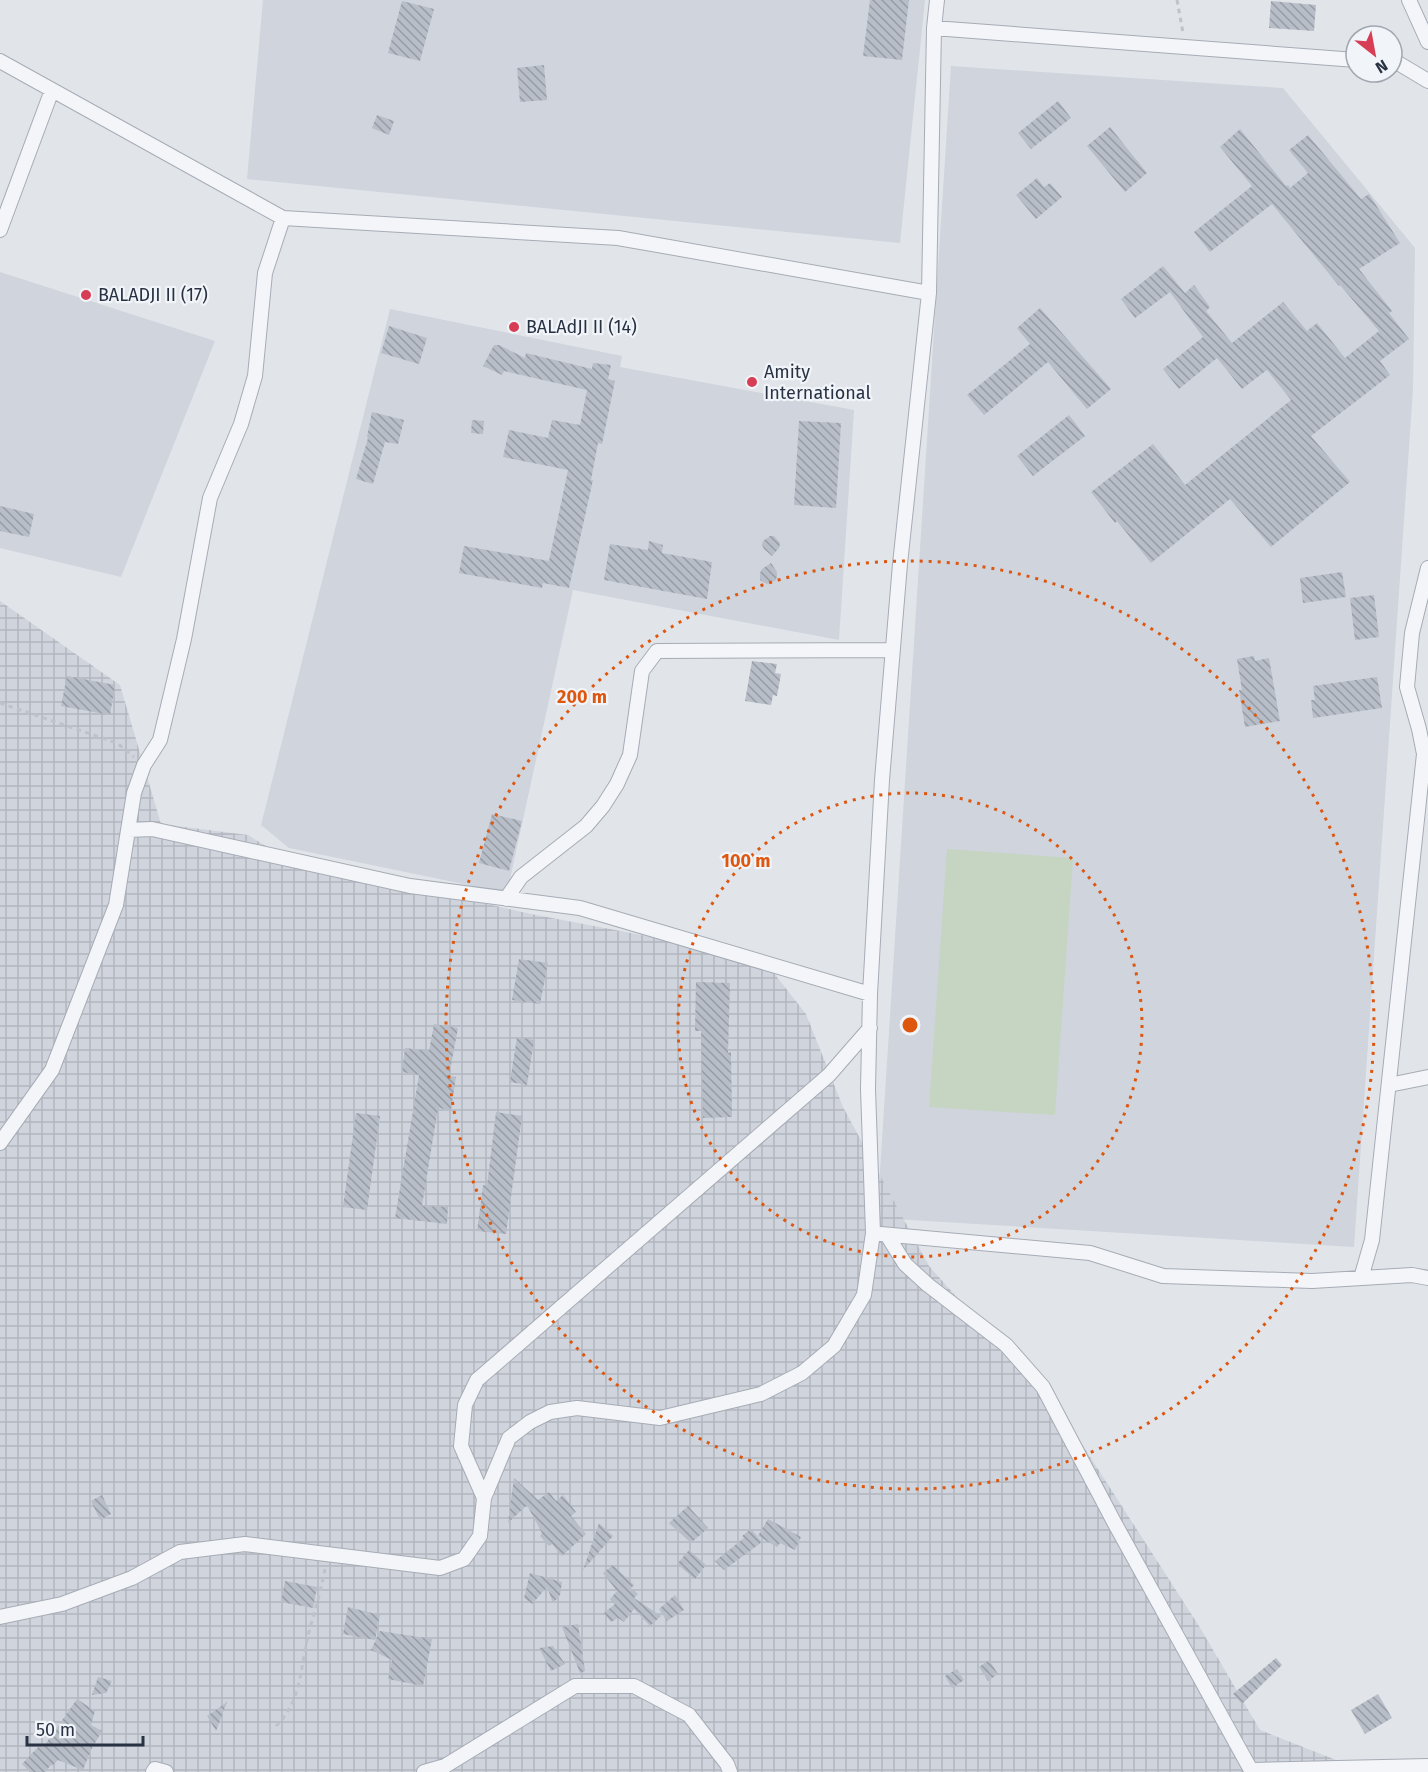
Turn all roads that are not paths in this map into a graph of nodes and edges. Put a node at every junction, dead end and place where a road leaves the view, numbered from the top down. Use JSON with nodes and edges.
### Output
{"nodes":[{"id":1,"x":937,"y":0,"type":"edge"},
{"id":2,"x":1409,"y":0,"type":"edge"},
{"id":3,"x":934,"y":28,"type":"junction"},
{"id":4,"x":1428,"y":42,"type":"edge"},
{"id":5,"x":1344,"y":59,"type":"edge"},
{"id":6,"x":0,"y":61,"type":"edge"},
{"id":7,"x":1404,"y":67,"type":"edge"},
{"id":8,"x":1428,"y":81,"type":"edge"},
{"id":9,"x":52,"y":90,"type":"junction"},
{"id":10,"x":283,"y":218,"type":"junction"},
{"id":11,"x":0,"y":230,"type":"edge"},
{"id":12,"x":929,"y":293,"type":"junction"},
{"id":13,"x":1428,"y":567,"type":"edge"},
{"id":14,"x":892,"y":650,"type":"junction"},
{"id":15,"x":128,"y":830,"type":"junction"},
{"id":16,"x":506,"y":899,"type":"junction"},
{"id":17,"x":870,"y":994,"type":"junction"},
{"id":18,"x":870,"y":1028,"type":"junction"},
{"id":19,"x":1428,"y":1077,"type":"edge"},
{"id":20,"x":1389,"y":1085,"type":"junction"},
{"id":21,"x":0,"y":1143,"type":"edge"},
{"id":22,"x":873,"y":1233,"type":"junction"},
{"id":23,"x":887,"y":1234,"type":"junction"},
{"id":24,"x":1361,"y":1278,"type":"junction"},
{"id":25,"x":1428,"y":1278,"type":"edge"},
{"id":26,"x":484,"y":1498,"type":"junction"},
{"id":27,"x":0,"y":1617,"type":"edge"},
{"id":28,"x":1428,"y":1766,"type":"edge"},
{"id":29,"x":1252,"y":1771,"type":"edge"},
{"id":30,"x":153,"y":1772,"type":"edge"},
{"id":31,"x":166,"y":1772,"type":"edge"},
{"id":32,"x":424,"y":1772,"type":"edge"},
{"id":33,"x":730,"y":1772,"type":"edge"}],
"edges":[{"from":1,"to":3,"type":"street"},
{"from":2,"to":4,"type":"street"},
{"from":3,"to":5,"type":"street"},
{"from":3,"to":12,"type":"street"},
{"from":6,"to":9,"type":"street"},
{"from":7,"to":8,"type":"street"},
{"from":9,"to":10,"type":"street"},
{"from":9,"to":11,"type":"street"},
{"from":10,"to":12,"type":"street"},
{"from":10,"to":15,"type":"street"},
{"from":12,"to":14,"type":"street"},
{"from":13,"to":20,"type":"street"},
{"from":14,"to":16,"type":"street"},
{"from":14,"to":17,"type":"street"},
{"from":15,"to":16,"type":"street"},
{"from":15,"to":21,"type":"street"},
{"from":16,"to":17,"type":"street"},
{"from":17,"to":18,"type":"street"},
{"from":18,"to":22,"type":"street"},
{"from":18,"to":26,"type":"street"},
{"from":19,"to":20,"type":"street"},
{"from":20,"to":24,"type":"street"},
{"from":22,"to":23,"type":"street"},
{"from":22,"to":26,"type":"street"},
{"from":23,"to":24,"type":"street"},
{"from":23,"to":29,"type":"street"},
{"from":24,"to":25,"type":"street"},
{"from":26,"to":27,"type":"street"},
{"from":28,"to":29,"type":"street"},
{"from":30,"to":31,"type":"street"},
{"from":32,"to":33,"type":"street"}]}
